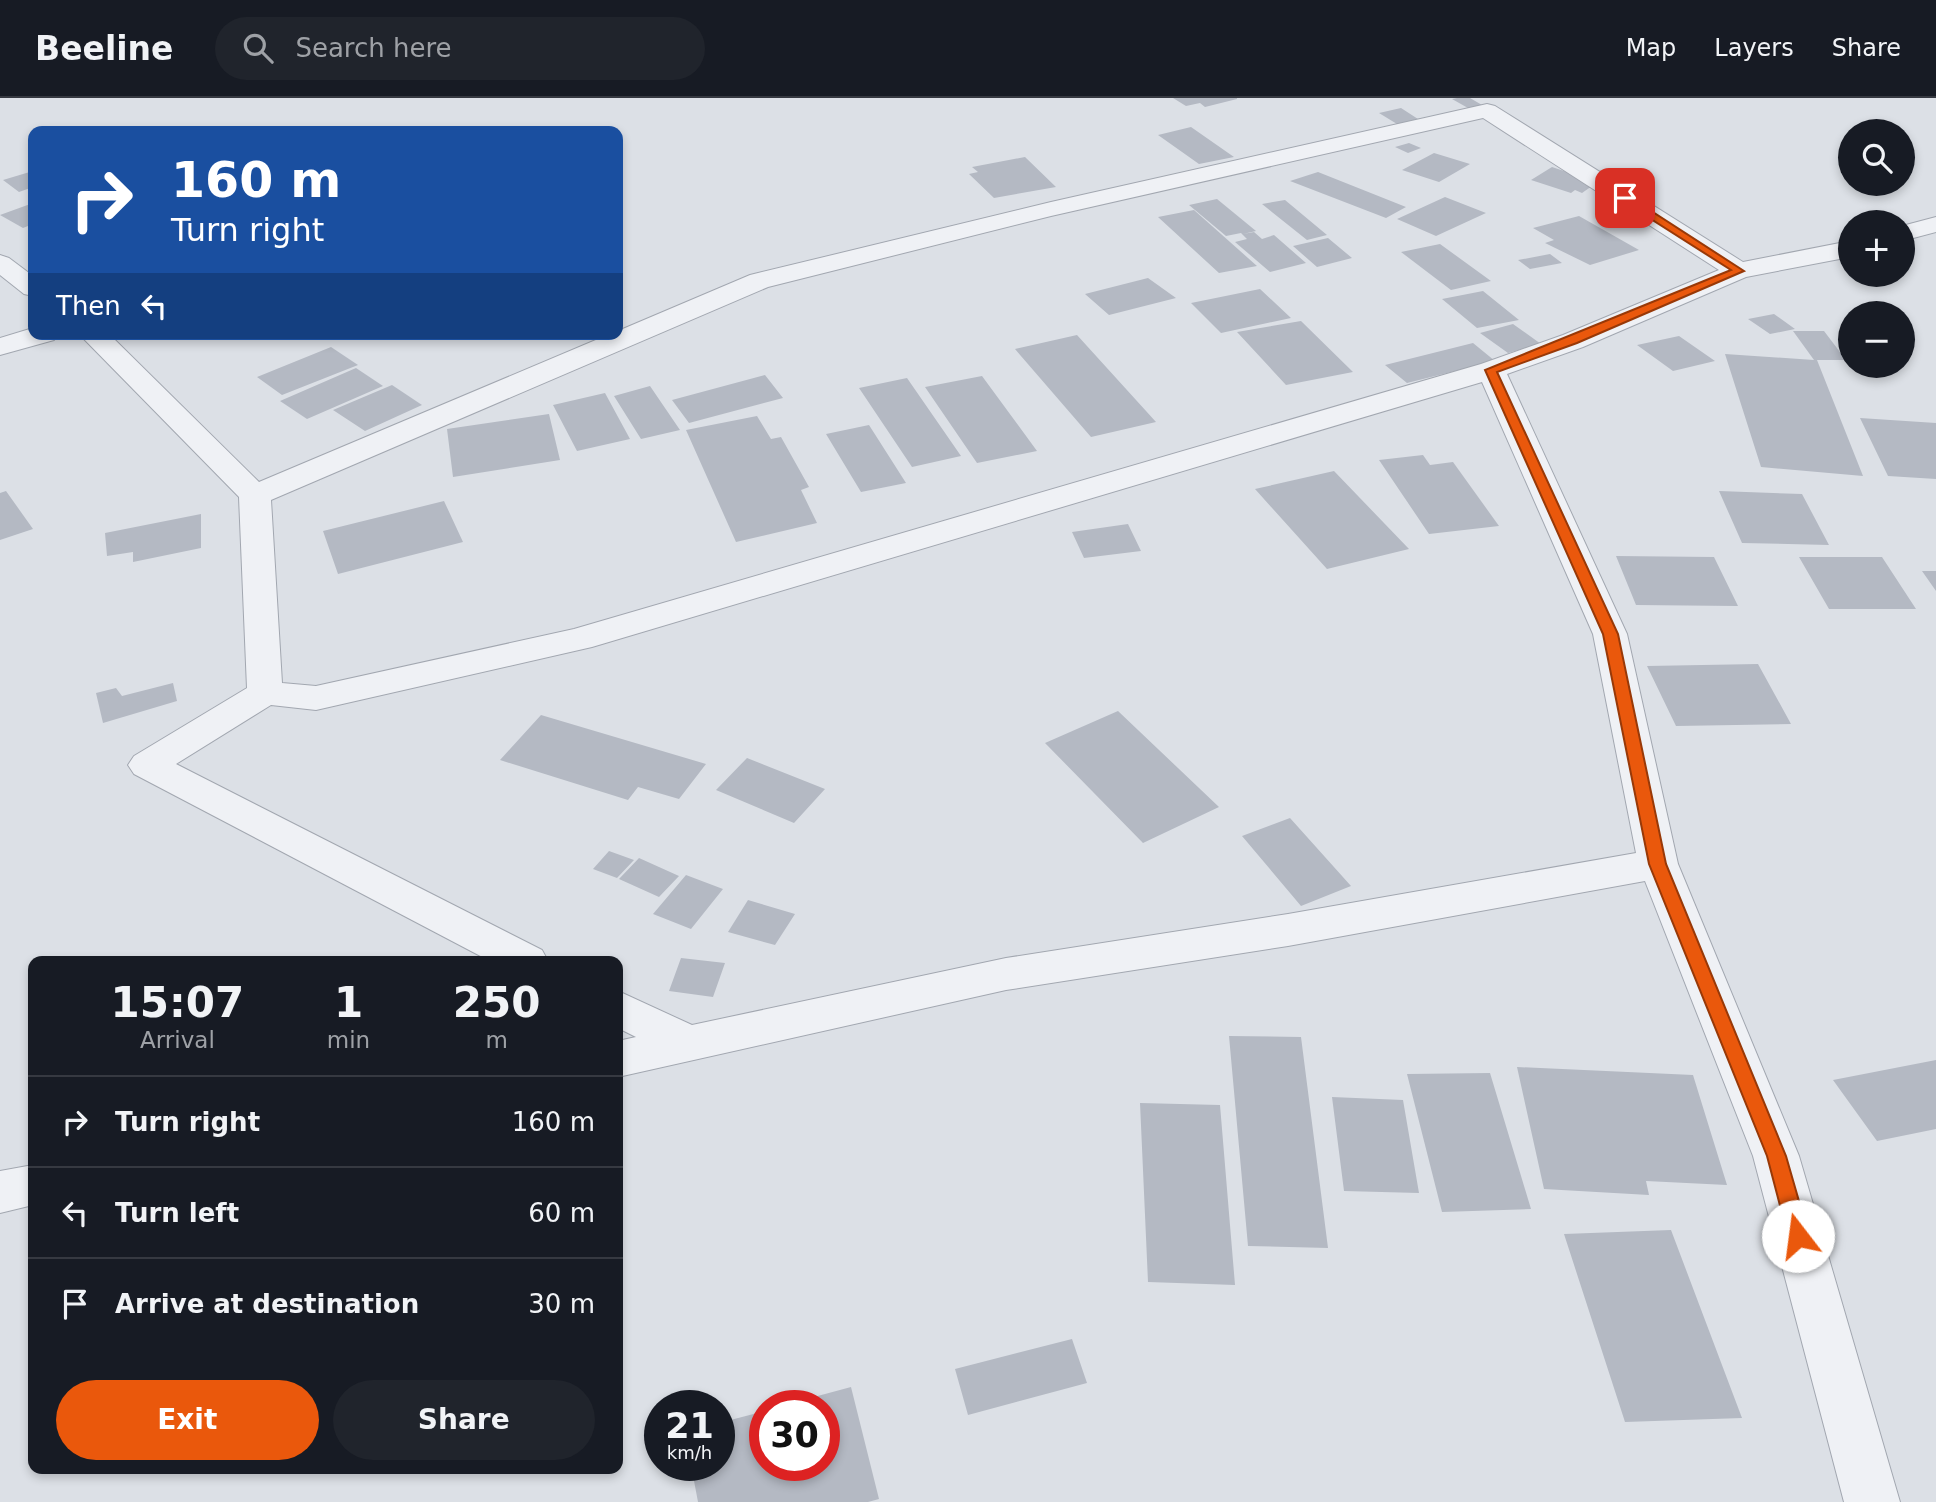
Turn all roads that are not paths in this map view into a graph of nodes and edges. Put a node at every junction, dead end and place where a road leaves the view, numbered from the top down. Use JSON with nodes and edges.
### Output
{"nodes":[{"id":1,"x":1936,"y":224,"type":"edge"},
{"id":2,"x":1915,"y":231,"type":"edge"},
{"id":3,"x":1915,"y":236,"type":"edge"},
{"id":4,"x":1936,"y":244,"type":"edge"},
{"id":5,"x":1838,"y":251,"type":"edge"},
{"id":6,"x":0,"y":263,"type":"edge"},
{"id":7,"x":1739,"y":271,"type":"junction"},
{"id":8,"x":28,"y":284,"type":"edge"},
{"id":9,"x":28,"y":339,"type":"edge"},
{"id":10,"x":623,"y":339,"type":"edge"},
{"id":11,"x":99,"y":340,"type":"edge"},
{"id":12,"x":621,"y":340,"type":"edge"},
{"id":13,"x":0,"y":347,"type":"edge"},
{"id":14,"x":1491,"y":370,"type":"junction"},
{"id":15,"x":255,"y":495,"type":"junction"},
{"id":16,"x":265,"y":692,"type":"junction"},
{"id":17,"x":1658,"y":864,"type":"junction"},
{"id":18,"x":517,"y":956,"type":"edge"},
{"id":19,"x":623,"y":1011,"type":"edge"},
{"id":20,"x":687,"y":1044,"type":"junction"},
{"id":21,"x":623,"y":1058,"type":"edge"},
{"id":22,"x":28,"y":1186,"type":"edge"},
{"id":23,"x":0,"y":1192,"type":"edge"},
{"id":24,"x":1872,"y":1502,"type":"edge"}],
"edges":[{"from":1,"to":2,"type":"street"},
{"from":3,"to":4,"type":"street"},
{"from":5,"to":7,"type":"street"},
{"from":6,"to":8,"type":"street"},
{"from":7,"to":10,"type":"street"},
{"from":7,"to":14,"type":"street"},
{"from":9,"to":13,"type":"street"},
{"from":11,"to":15,"type":"street"},
{"from":12,"to":15,"type":"street"},
{"from":14,"to":16,"type":"street"},
{"from":14,"to":17,"type":"street"},
{"from":15,"to":16,"type":"street"},
{"from":16,"to":18,"type":"street"},
{"from":17,"to":20,"type":"street"},
{"from":17,"to":24,"type":"street"},
{"from":19,"to":20,"type":"street"},
{"from":20,"to":21,"type":"street"},
{"from":22,"to":23,"type":"street"}]}
